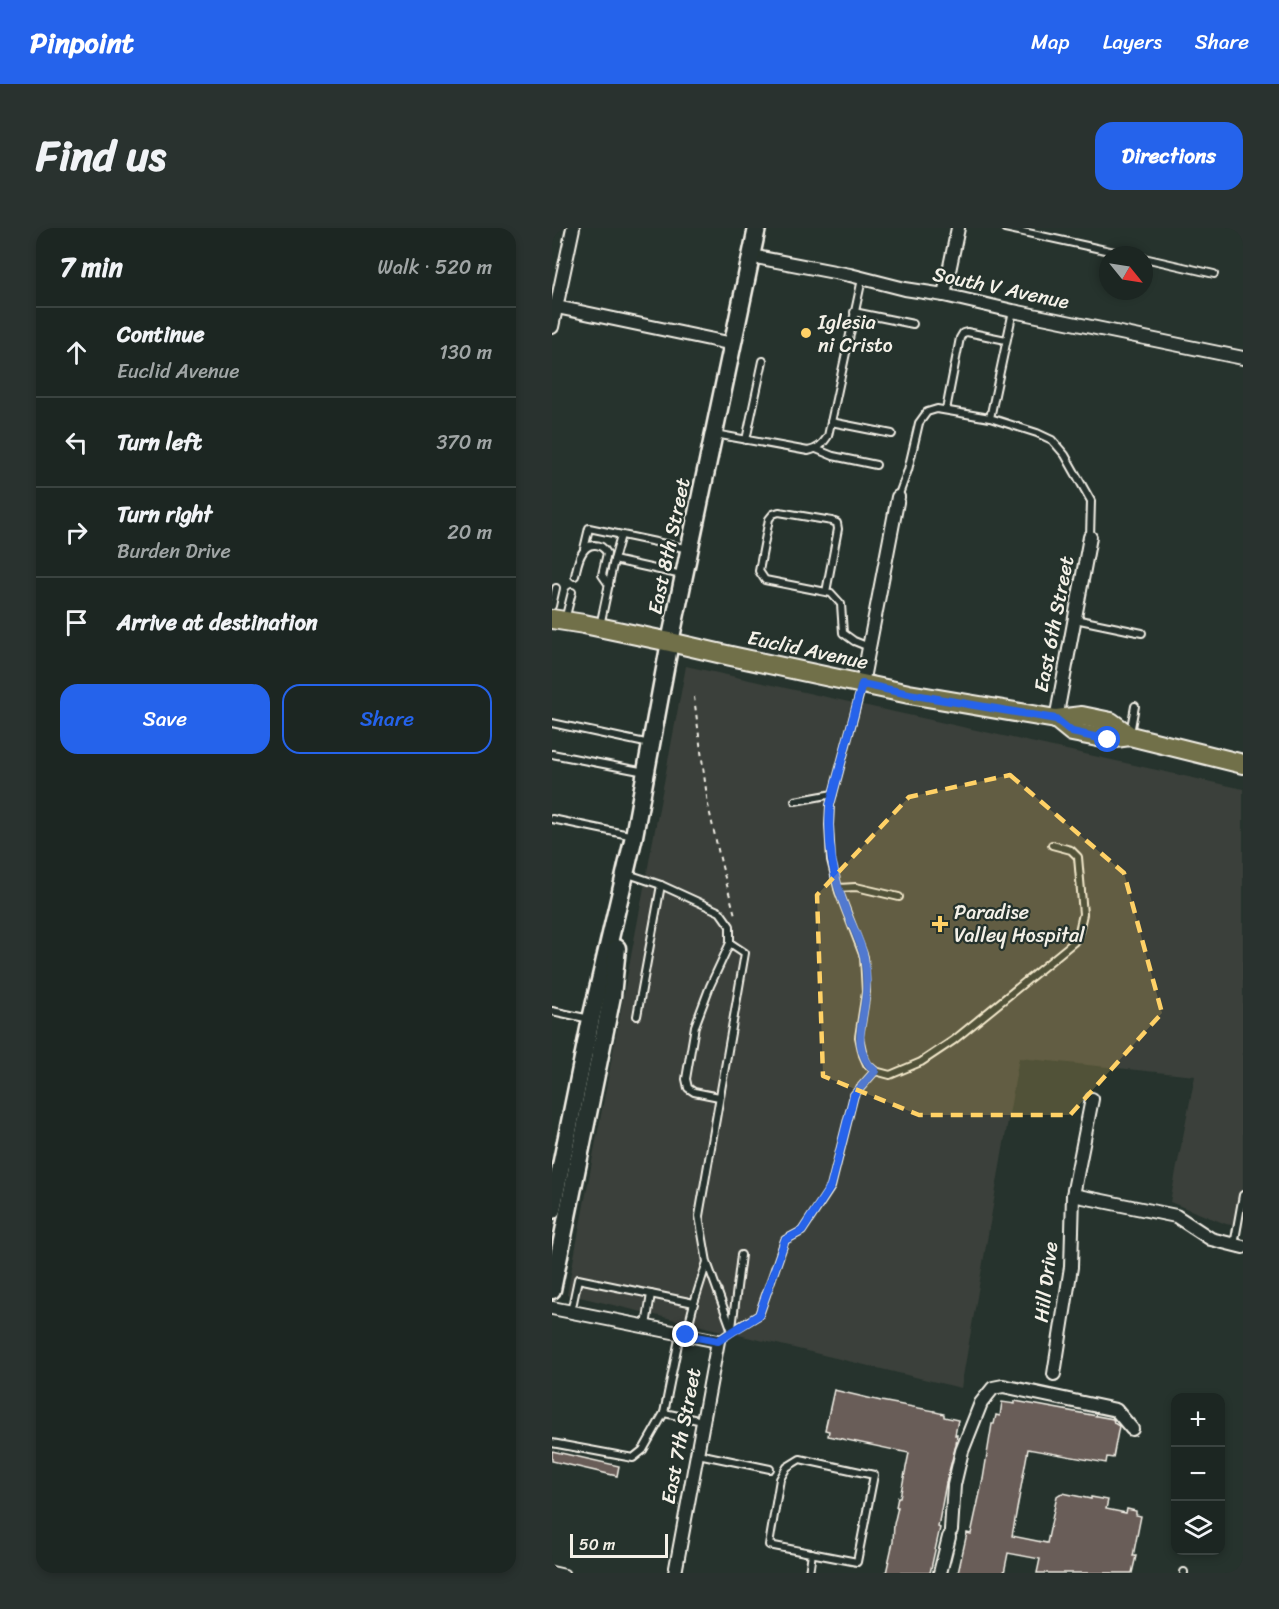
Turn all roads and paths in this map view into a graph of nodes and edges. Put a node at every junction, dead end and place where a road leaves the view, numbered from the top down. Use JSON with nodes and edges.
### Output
{"nodes":[{"id":1,"x":573,"y":228,"type":"edge"},
{"id":2,"x":757,"y":228,"type":"edge"},
{"id":3,"x":958,"y":228,"type":"edge"},
{"id":4,"x":1005,"y":228,"type":"edge"},
{"id":5,"x":1099,"y":249,"type":"edge"},
{"id":6,"x":751,"y":256,"type":"junction"},
{"id":7,"x":1153,"y":260,"type":"edge"},
{"id":8,"x":1214,"y":274,"type":"dead end"},
{"id":9,"x":862,"y":279,"type":"junction"},
{"id":10,"x":944,"y":295,"type":"junction"},
{"id":11,"x":554,"y":306,"type":"edge"},
{"id":12,"x":1013,"y":311,"type":"junction"},
{"id":13,"x":854,"y":312,"type":"junction"},
{"id":14,"x":913,"y":324,"type":"dead end"},
{"id":15,"x":552,"y":327,"type":"edge"},
{"id":16,"x":1006,"y":340,"type":"junction"},
{"id":17,"x":733,"y":344,"type":"junction"},
{"id":18,"x":1243,"y":358,"type":"edge"},
{"id":19,"x":763,"y":361,"type":"dead end"},
{"id":20,"x":946,"y":410,"type":"junction"},
{"id":21,"x":990,"y":418,"type":"junction"},
{"id":22,"x":831,"y":422,"type":"junction"},
{"id":23,"x":714,"y":434,"type":"junction"},
{"id":24,"x":892,"y":434,"type":"dead end"},
{"id":25,"x":746,"y":440,"type":"junction"},
{"id":26,"x":816,"y":449,"type":"junction"},
{"id":27,"x":876,"y":465,"type":"dead end"},
{"id":28,"x":898,"y":497,"type":"joint"},
{"id":29,"x":621,"y":535,"type":"junction"},
{"id":30,"x":1090,"y":537,"type":"joint"},
{"id":31,"x":584,"y":549,"type":"junction"},
{"id":32,"x":689,"y":550,"type":"junction"},
{"id":33,"x":614,"y":560,"type":"junction"},
{"id":34,"x":575,"y":576,"type":"dead end"},
{"id":35,"x":684,"y":576,"type":"junction"},
{"id":36,"x":609,"y":585,"type":"junction"},
{"id":37,"x":555,"y":588,"type":"dead end"},
{"id":38,"x":572,"y":592,"type":"dead end"},
{"id":39,"x":826,"y":592,"type":"junction"},
{"id":40,"x":552,"y":606,"type":"edge"},
{"id":41,"x":1075,"y":619,"type":"junction"},
{"id":42,"x":558,"y":620,"type":"edge"},
{"id":43,"x":599,"y":627,"type":"junction"},
{"id":44,"x":1142,"y":633,"type":"dead end"},
{"id":45,"x":670,"y":642,"type":"junction"},
{"id":46,"x":869,"y":647,"type":"junction"},
{"id":47,"x":862,"y":684,"type":"junction"},
{"id":48,"x":694,"y":697,"type":"dead end"},
{"id":49,"x":1135,"y":706,"type":"dead end"},
{"id":50,"x":1056,"y":719,"type":"junction"},
{"id":51,"x":552,"y":723,"type":"edge"},
{"id":52,"x":1130,"y":736,"type":"junction"},
{"id":53,"x":651,"y":744,"type":"junction"},
{"id":54,"x":552,"y":754,"type":"edge"},
{"id":55,"x":1243,"y":764,"type":"edge"},
{"id":56,"x":645,"y":772,"type":"junction"},
{"id":57,"x":833,"y":794,"type":"junction"},
{"id":58,"x":795,"y":801,"type":"dead end"},
{"id":59,"x":552,"y":819,"type":"edge"},
{"id":60,"x":634,"y":836,"type":"junction"},
{"id":61,"x":1052,"y":845,"type":"dead end"},
{"id":62,"x":626,"y":873,"type":"junction"},
{"id":63,"x":661,"y":885,"type":"junction"},
{"id":64,"x":838,"y":888,"type":"junction"},
{"id":65,"x":899,"y":897,"type":"dead end"},
{"id":66,"x":736,"y":919,"type":"dead end"},
{"id":67,"x":730,"y":943,"type":"junction"},
{"id":68,"x":552,"y":1011,"type":"edge"},
{"id":69,"x":637,"y":1016,"type":"dead end"},
{"id":70,"x":591,"y":1019,"type":"junction"},
{"id":71,"x":875,"y":1071,"type":"junction"},
{"id":72,"x":719,"y":1097,"type":"junction"},
{"id":73,"x":1092,"y":1100,"type":"dead end"},
{"id":74,"x":1073,"y":1195,"type":"junction"},
{"id":75,"x":1243,"y":1196,"type":"edge"},
{"id":76,"x":552,"y":1210,"type":"edge"},
{"id":77,"x":1239,"y":1246,"type":"edge"},
{"id":78,"x":741,"y":1255,"type":"dead end"},
{"id":79,"x":707,"y":1262,"type":"junction"},
{"id":80,"x":552,"y":1290,"type":"edge"},
{"id":81,"x":651,"y":1294,"type":"junction"},
{"id":82,"x":694,"y":1303,"type":"junction"},
{"id":83,"x":552,"y":1308,"type":"edge"},
{"id":84,"x":571,"y":1312,"type":"junction"},
{"id":85,"x":646,"y":1327,"type":"junction"},
{"id":86,"x":732,"y":1331,"type":"junction"},
{"id":87,"x":683,"y":1334,"type":"junction"},
{"id":88,"x":718,"y":1341,"type":"junction"},
{"id":89,"x":1054,"y":1374,"type":"dead end"},
{"id":90,"x":664,"y":1413,"type":"junction"},
{"id":91,"x":703,"y":1421,"type":"junction"},
{"id":92,"x":1132,"y":1429,"type":"dead end"},
{"id":93,"x":552,"y":1443,"type":"edge"},
{"id":94,"x":697,"y":1454,"type":"junction"},
{"id":95,"x":770,"y":1469,"type":"dead end"},
{"id":96,"x":812,"y":1553,"type":"junction"},
{"id":97,"x":552,"y":1570,"type":"edge"},
{"id":98,"x":565,"y":1573,"type":"edge"},
{"id":99,"x":675,"y":1573,"type":"edge"},
{"id":100,"x":809,"y":1573,"type":"edge"},
{"id":101,"x":940,"y":1573,"type":"edge"}],
"edges":[{"from":1,"to":11,"type":"street"},
{"from":2,"to":6,"type":"main road","name":"East 8th Street"},
{"from":3,"to":10,"type":"street"},
{"from":4,"to":5,"type":"lane"},
{"from":6,"to":9,"type":"street","name":"South V Avenue"},
{"from":6,"to":17,"type":"main road","name":"East 8th Street"},
{"from":7,"to":8,"type":"lane"},
{"from":9,"to":10,"type":"street","name":"South V Avenue"},
{"from":9,"to":13,"type":"lane"},
{"from":10,"to":12,"type":"street","name":"South V Avenue"},
{"from":11,"to":15,"type":"street"},
{"from":11,"to":17,"type":"street"},
{"from":12,"to":16,"type":"lane"},
{"from":12,"to":18,"type":"street","name":"South V Avenue"},
{"from":13,"to":14,"type":"lane"},
{"from":13,"to":22,"type":"lane"},
{"from":16,"to":20,"type":"lane"},
{"from":16,"to":21,"type":"lane"},
{"from":17,"to":23,"type":"main road","name":"East 8th Street"},
{"from":19,"to":25,"type":"lane"},
{"from":20,"to":21,"type":"lane"},
{"from":20,"to":28,"type":"lane"},
{"from":21,"to":30,"type":"lane"},
{"from":22,"to":24,"type":"lane"},
{"from":22,"to":26,"type":"lane"},
{"from":23,"to":25,"type":"lane"},
{"from":23,"to":32,"type":"main road","name":"East 8th Street"},
{"from":25,"to":26,"type":"lane"},
{"from":26,"to":27,"type":"lane"},
{"from":28,"to":46,"type":"street"},
{"from":29,"to":31,"type":"lane"},
{"from":29,"to":32,"type":"lane"},
{"from":29,"to":33,"type":"lane"},
{"from":30,"to":41,"type":"street","name":"East 6th Street"},
{"from":31,"to":34,"type":"lane"},
{"from":31,"to":36,"type":"lane"},
{"from":32,"to":35,"type":"main road","name":"East 8th Street"},
{"from":33,"to":35,"type":"lane"},
{"from":33,"to":36,"type":"lane"},
{"from":35,"to":45,"type":"main road","name":"East 8th Street"},
{"from":36,"to":43,"type":"lane"},
{"from":37,"to":40,"type":"lane"},
{"from":38,"to":42,"type":"lane"},
{"from":39,"to":39,"type":"lane"},
{"from":39,"to":46,"type":"lane"},
{"from":41,"to":44,"type":"lane"},
{"from":41,"to":50,"type":"street","name":"East 6th Street"},
{"from":42,"to":43,"type":"main road","name":"Euclid Avenue"},
{"from":43,"to":45,"type":"main road","name":"Euclid Avenue"},
{"from":45,"to":47,"type":"main road","name":"Euclid Avenue"},
{"from":45,"to":53,"type":"main road","name":"East 8th Street"},
{"from":46,"to":47,"type":"street"},
{"from":47,"to":50,"type":"main road","name":"Euclid Avenue"},
{"from":47,"to":57,"type":"lane"},
{"from":48,"to":66,"type":"path"},
{"from":49,"to":52,"type":"lane"},
{"from":50,"to":52,"type":"main road","name":"Euclid Avenue"},
{"from":51,"to":53,"type":"lane"},
{"from":52,"to":55,"type":"main road","name":"Euclid Avenue"},
{"from":53,"to":56,"type":"main road","name":"East 8th Street"},
{"from":54,"to":56,"type":"lane"},
{"from":56,"to":60,"type":"main road","name":"East 8th Street"},
{"from":57,"to":58,"type":"lane"},
{"from":57,"to":64,"type":"lane"},
{"from":59,"to":60,"type":"lane"},
{"from":60,"to":62,"type":"main road","name":"East 8th Street"},
{"from":61,"to":71,"type":"lane"},
{"from":62,"to":63,"type":"lane"},
{"from":62,"to":70,"type":"main road","name":"East 8th Street"},
{"from":62,"to":80,"type":"main road","name":"East 8th Street"},
{"from":63,"to":67,"type":"lane"},
{"from":63,"to":69,"type":"lane"},
{"from":64,"to":65,"type":"lane"},
{"from":64,"to":71,"type":"lane"},
{"from":67,"to":72,"type":"lane"},
{"from":67,"to":72,"type":"lane"},
{"from":68,"to":70,"type":"lane"},
{"from":70,"to":76,"type":"main road","name":"East 8th Street"},
{"from":71,"to":86,"type":"lane"},
{"from":72,"to":79,"type":"lane"},
{"from":73,"to":74,"type":"street","name":"Hill Drive"},
{"from":74,"to":77,"type":"street"},
{"from":74,"to":89,"type":"street","name":"Hill Drive"},
{"from":75,"to":77,"type":"lane"},
{"from":78,"to":86,"type":"lane"},
{"from":79,"to":82,"type":"lane"},
{"from":79,"to":86,"type":"lane"},
{"from":81,"to":82,"type":"lane"},
{"from":81,"to":84,"type":"lane"},
{"from":81,"to":85,"type":"lane"},
{"from":82,"to":87,"type":"lane"},
{"from":83,"to":84,"type":"street"},
{"from":84,"to":85,"type":"street"},
{"from":85,"to":87,"type":"street"},
{"from":86,"to":88,"type":"lane"},
{"from":87,"to":88,"type":"street"},
{"from":87,"to":90,"type":"lane"},
{"from":88,"to":91,"type":"street","name":"East 7th Street"},
{"from":90,"to":91,"type":"lane"},
{"from":90,"to":93,"type":"lane"},
{"from":91,"to":94,"type":"street","name":"East 7th Street"},
{"from":92,"to":101,"type":"street"},
{"from":94,"to":95,"type":"lane"},
{"from":94,"to":99,"type":"street","name":"East 7th Street"},
{"from":96,"to":96,"type":"lane"},
{"from":96,"to":100,"type":"lane"},
{"from":97,"to":98,"type":"lane"}]}
